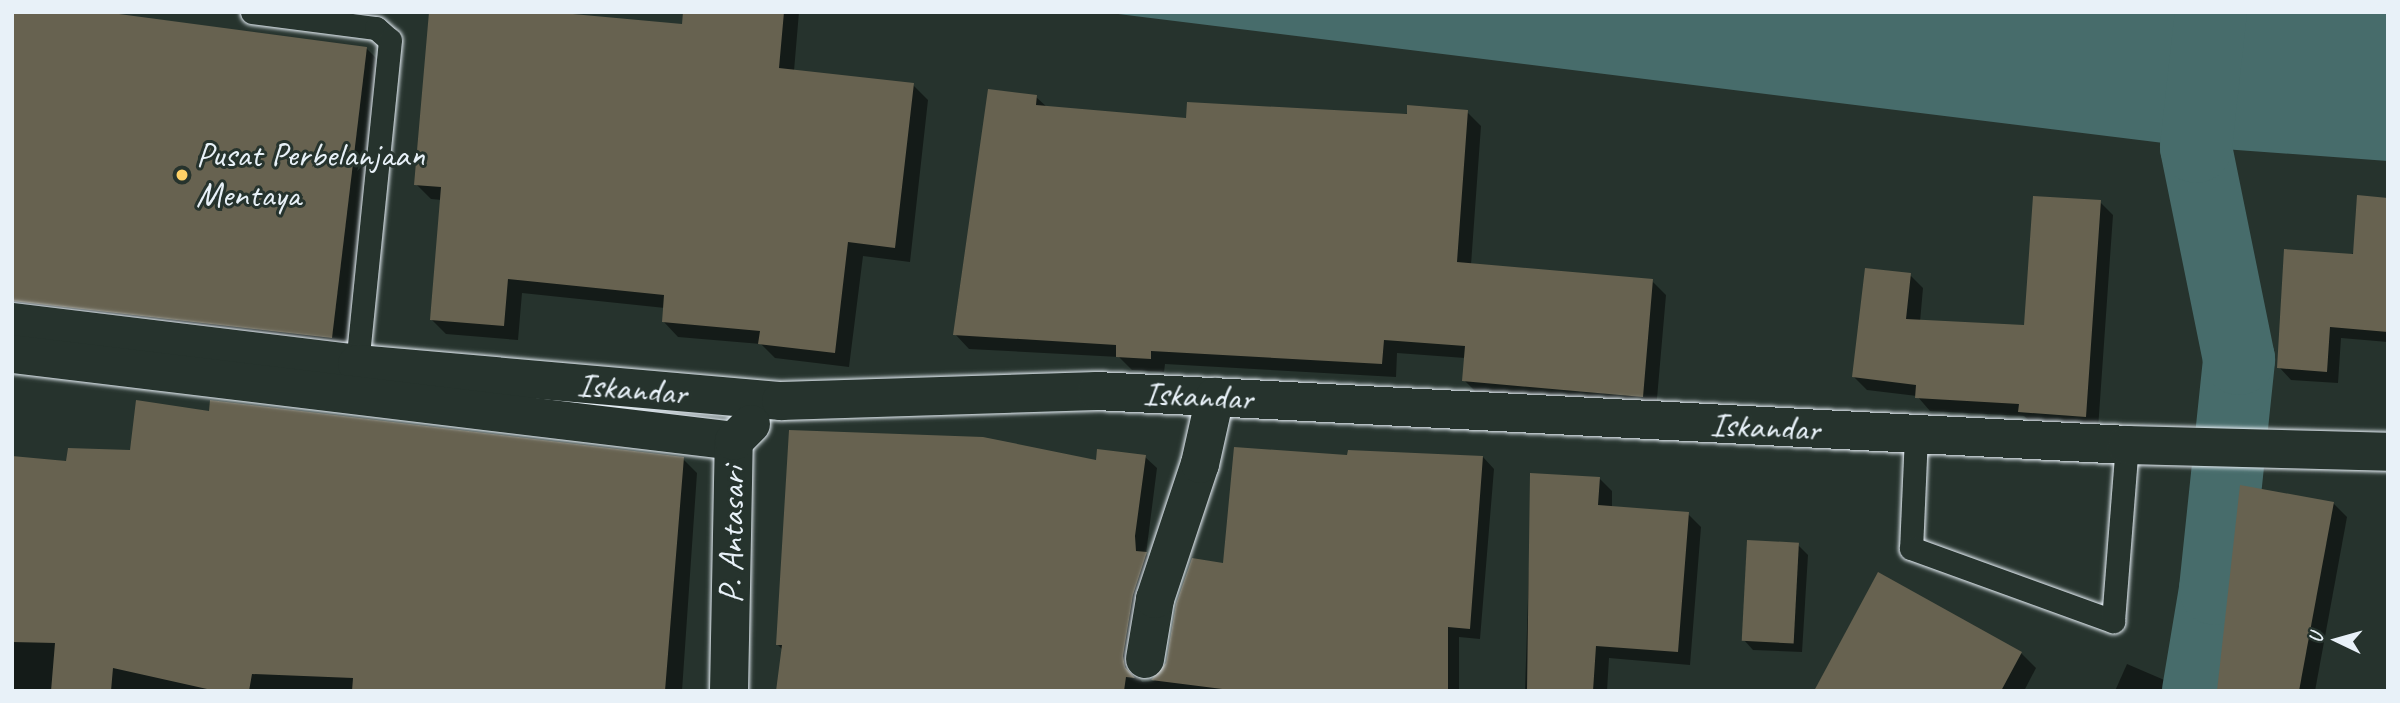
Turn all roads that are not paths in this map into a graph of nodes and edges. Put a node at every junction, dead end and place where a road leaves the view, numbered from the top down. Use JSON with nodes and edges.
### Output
{"nodes":[{"id":1,"x":252,"y":12,"type":"edge"},
{"id":2,"x":12,"y":322,"type":"edge"},
{"id":3,"x":12,"y":354,"type":"edge"},
{"id":4,"x":357,"y":364,"type":"junction"},
{"id":5,"x":1214,"y":397,"type":"junction"},
{"id":6,"x":781,"y":401,"type":"junction"},
{"id":7,"x":1916,"y":435,"type":"junction"},
{"id":8,"x":734,"y":440,"type":"junction"},
{"id":9,"x":2127,"y":445,"type":"junction"},
{"id":10,"x":2388,"y":452,"type":"edge"},
{"id":11,"x":1145,"y":659,"type":"dead end"},
{"id":12,"x":729,"y":691,"type":"edge"}],
"edges":[{"from":1,"to":4,"type":"lane"},
{"from":2,"to":4,"type":"street","name":"Iskandar"},
{"from":3,"to":8,"type":"street","name":"Iskandar"},
{"from":4,"to":6,"type":"street","name":"Iskandar"},
{"from":5,"to":6,"type":"street","name":"Iskandar"},
{"from":5,"to":7,"type":"street","name":"Iskandar"},
{"from":5,"to":11,"type":"street"},
{"from":6,"to":8,"type":"street","name":"P. Antasari"},
{"from":7,"to":9,"type":"street","name":"Iskandar"},
{"from":7,"to":9,"type":"lane"},
{"from":8,"to":12,"type":"street","name":"P. Antasari"},
{"from":9,"to":10,"type":"street","name":"Iskandar"}]}
